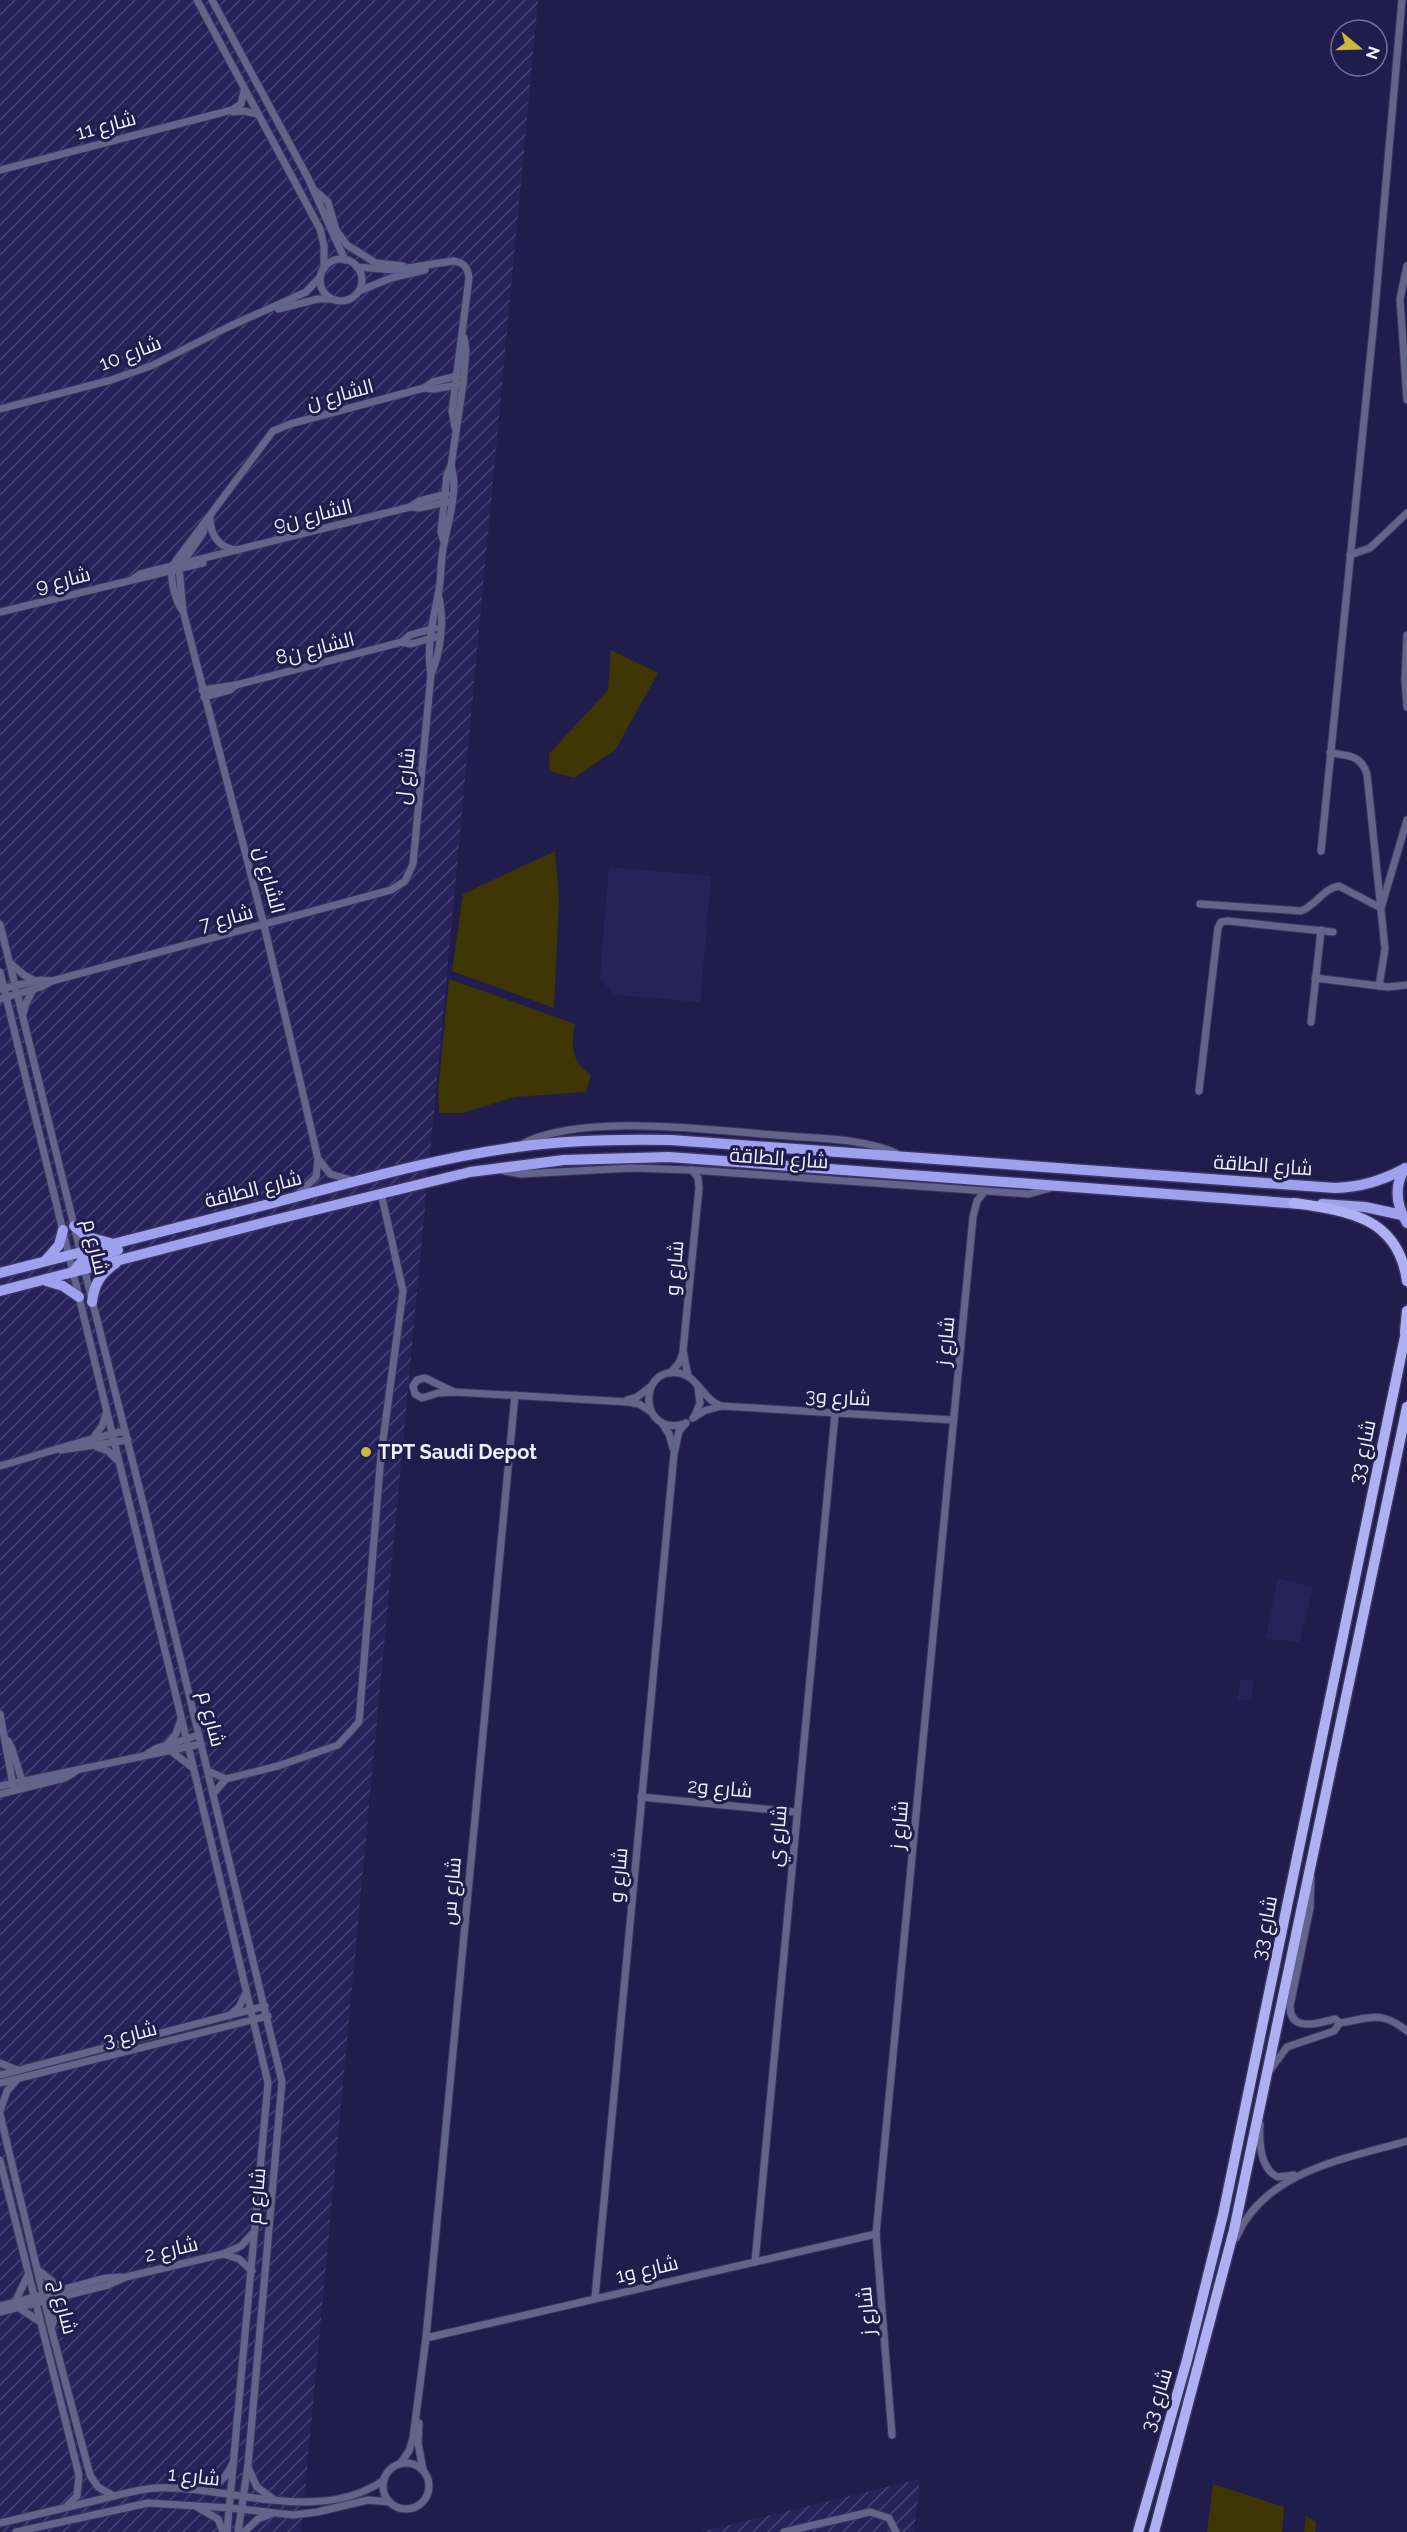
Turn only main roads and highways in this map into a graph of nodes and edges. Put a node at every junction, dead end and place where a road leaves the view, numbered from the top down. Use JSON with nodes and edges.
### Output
{"nodes":[{"id":1,"x":1405,"y":1167,"type":"edge"},
{"id":2,"x":1294,"y":1203,"type":"junction"},
{"id":3,"x":213,"y":1219,"type":"junction"},
{"id":4,"x":1405,"y":1219,"type":"edge"},
{"id":5,"x":113,"y":1244,"type":"junction"},
{"id":6,"x":122,"y":1259,"type":"junction"},
{"id":7,"x":44,"y":1262,"type":"junction"},
{"id":8,"x":77,"y":1262,"type":"junction"},
{"id":9,"x":0,"y":1273,"type":"edge"},
{"id":10,"x":43,"y":1281,"type":"junction"},
{"id":11,"x":1407,"y":1281,"type":"edge"},
{"id":12,"x":0,"y":1289,"type":"edge"},
{"id":13,"x":80,"y":1297,"type":"road end"},
{"id":14,"x":92,"y":1302,"type":"road end"},
{"id":15,"x":1407,"y":1311,"type":"edge"},
{"id":16,"x":1406,"y":1331,"type":"edge"},
{"id":17,"x":1407,"y":1407,"type":"edge"},
{"id":18,"x":1138,"y":2532,"type":"edge"},
{"id":19,"x":1154,"y":2532,"type":"edge"}],
"edges":[{"from":1,"to":3,"type":"main road","name":"شارع الطاقة"},
{"from":1,"to":4,"type":"main road"},
{"from":2,"to":4,"type":"main road","name":"شارع الطاقة"},
{"from":2,"to":6,"type":"main road","name":"شارع الطاقة"},
{"from":2,"to":11,"type":"highway"},
{"from":3,"to":5,"type":"main road","name":"شارع الطاقة"},
{"from":3,"to":8,"type":"main road"},
{"from":5,"to":7,"type":"main road"},
{"from":5,"to":8,"type":"main road","name":"شارع الطاقة"},
{"from":6,"to":8,"type":"main road","name":"شارع الطاقة"},
{"from":6,"to":14,"type":"main road"},
{"from":7,"to":8,"type":"main road","name":"شارع الطاقة"},
{"from":7,"to":9,"type":"main road","name":"شارع الطاقة"},
{"from":8,"to":10,"type":"main road","name":"شارع الطاقة"},
{"from":8,"to":12,"type":"main road"},
{"from":10,"to":12,"type":"main road","name":"شارع الطاقة"},
{"from":10,"to":13,"type":"main road"},
{"from":15,"to":16,"type":"highway","name":"شارع 33"},
{"from":16,"to":18,"type":"highway","name":"شارع 33"},
{"from":17,"to":19,"type":"highway","name":"شارع 33"}]}
